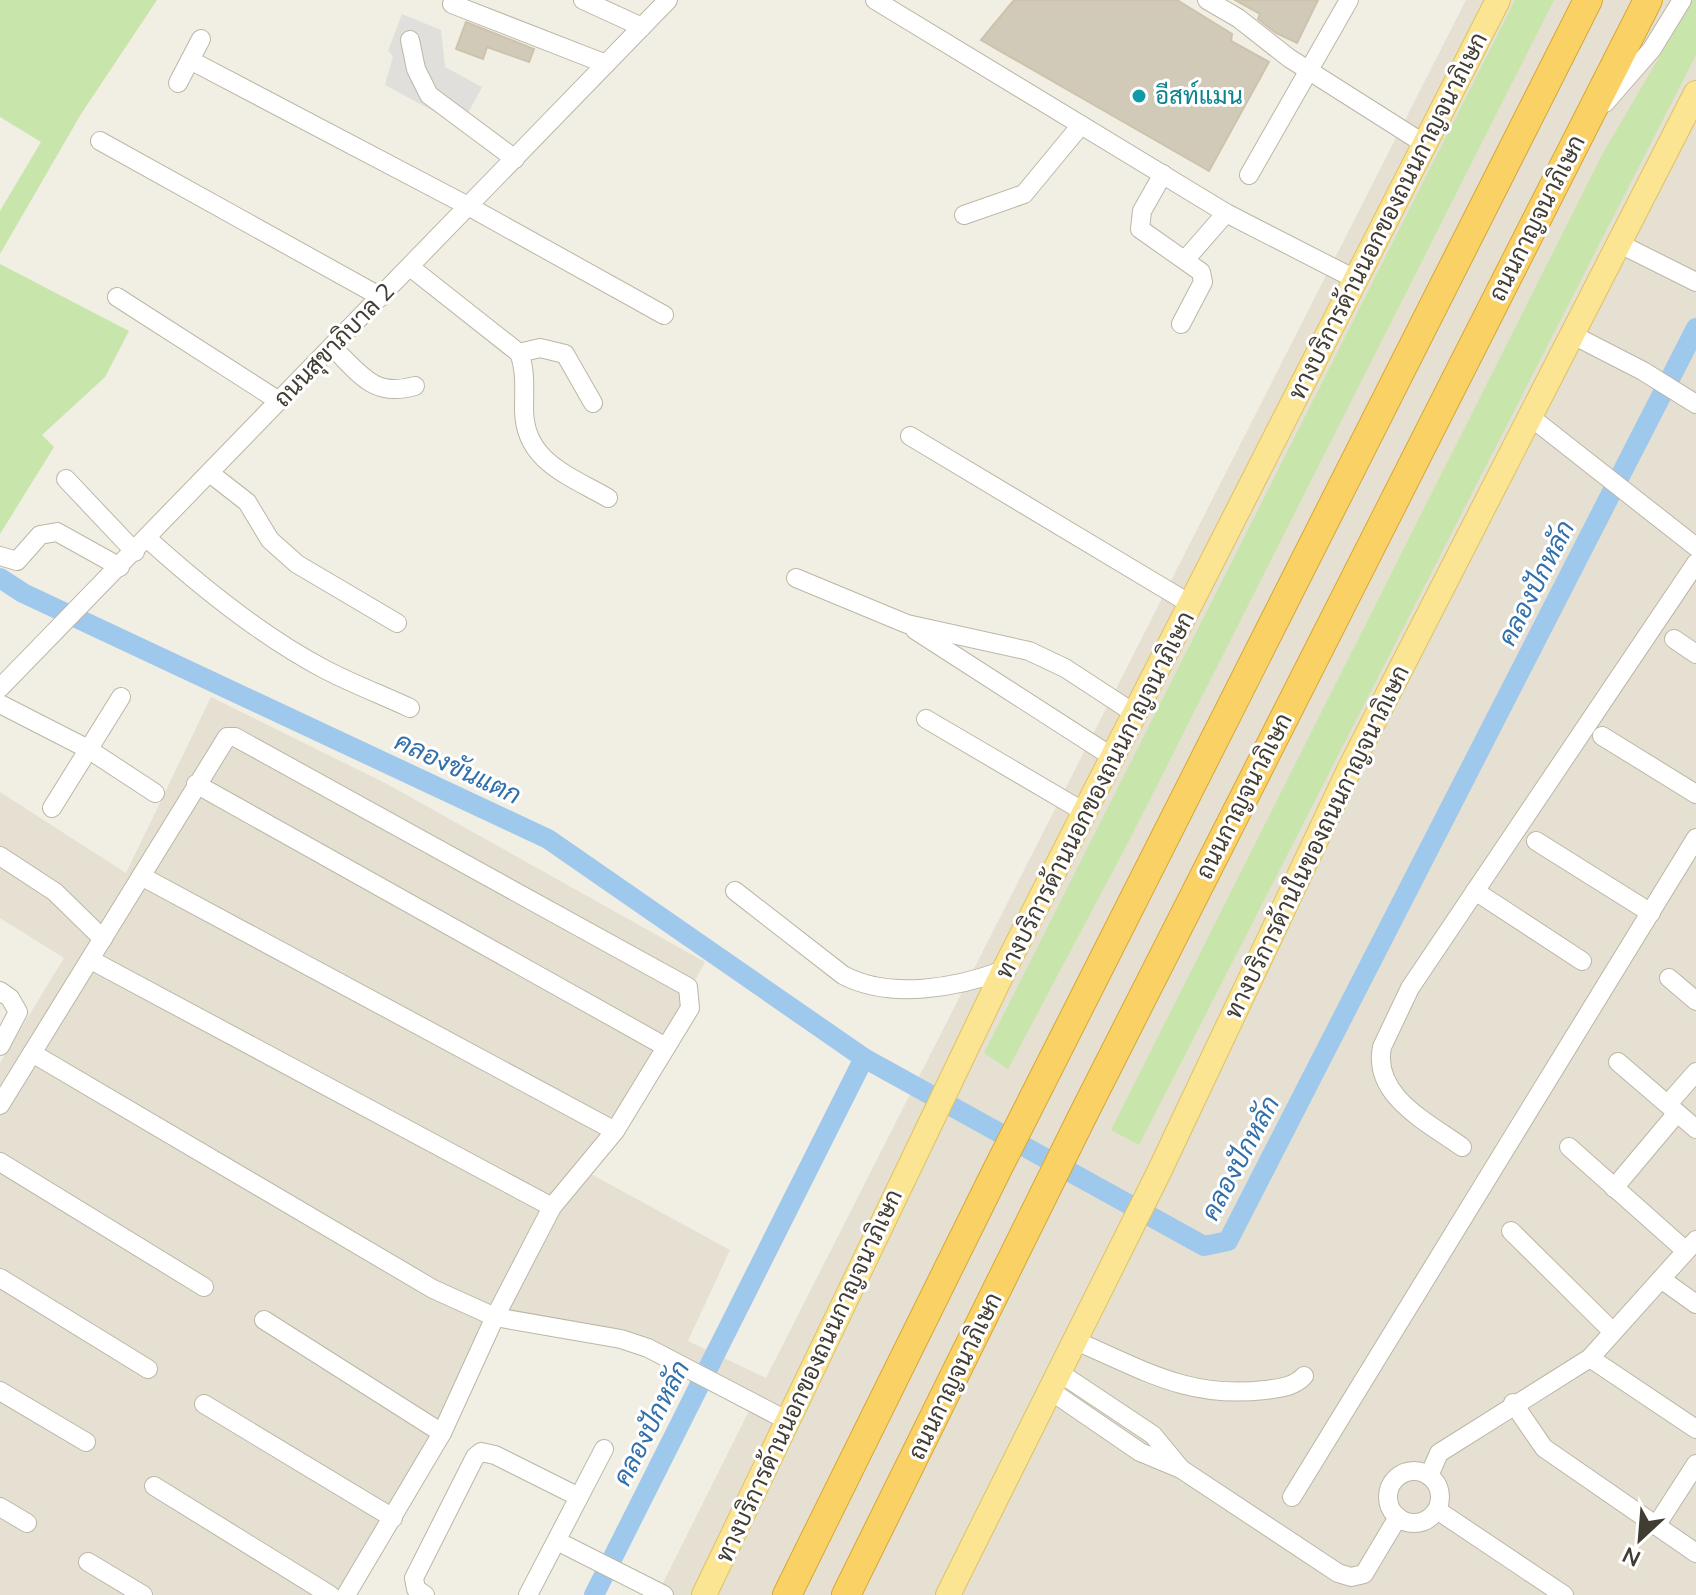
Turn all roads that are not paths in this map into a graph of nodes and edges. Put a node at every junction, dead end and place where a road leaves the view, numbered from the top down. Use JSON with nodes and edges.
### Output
{"nodes":[{"id":1,"x":583,"y":0,"type":"edge"},
{"id":2,"x":668,"y":0,"type":"edge"},
{"id":3,"x":875,"y":0,"type":"edge"},
{"id":4,"x":1207,"y":0,"type":"edge"},
{"id":5,"x":1349,"y":0,"type":"edge"},
{"id":6,"x":1498,"y":0,"type":"edge"},
{"id":7,"x":1588,"y":0,"type":"edge"},
{"id":8,"x":1648,"y":0,"type":"edge"},
{"id":9,"x":1682,"y":0,"type":"edge"},
{"id":10,"x":452,"y":4,"type":"dead end"},
{"id":11,"x":642,"y":27,"type":"junction"},
{"id":12,"x":201,"y":39,"type":"dead end"},
{"id":13,"x":410,"y":40,"type":"dead end"},
{"id":14,"x":190,"y":60,"type":"junction"},
{"id":15,"x":606,"y":64,"type":"junction"},
{"id":16,"x":1309,"y":70,"type":"junction"},
{"id":17,"x":178,"y":83,"type":"dead end"},
{"id":18,"x":1695,"y":98,"type":"edge"},
{"id":19,"x":1081,"y":125,"type":"junction"},
{"id":20,"x":1580,"y":131,"type":"junction"},
{"id":21,"x":100,"y":141,"type":"dead end"},
{"id":22,"x":1423,"y":143,"type":"junction"},
{"id":23,"x":515,"y":159,"type":"junction"},
{"id":24,"x":1163,"y":174,"type":"junction"},
{"id":25,"x":1249,"y":175,"type":"dead end"},
{"id":26,"x":468,"y":206,"type":"junction"},
{"id":27,"x":1226,"y":213,"type":"junction"},
{"id":28,"x":964,"y":215,"type":"dead end"},
{"id":29,"x":1618,"y":243,"type":"junction"},
{"id":30,"x":1185,"y":260,"type":"junction"},
{"id":31,"x":410,"y":267,"type":"junction"},
{"id":32,"x":1355,"y":279,"type":"junction"},
{"id":33,"x":1692,"y":280,"type":"edge"},
{"id":34,"x":117,"y":297,"type":"dead end"},
{"id":35,"x":381,"y":297,"type":"junction"},
{"id":36,"x":664,"y":315,"type":"dead end"},
{"id":37,"x":1181,"y":324,"type":"dead end"},
{"id":38,"x":1571,"y":334,"type":"junction"},
{"id":39,"x":332,"y":347,"type":"junction"},
{"id":40,"x":519,"y":353,"type":"junction"},
{"id":41,"x":415,"y":386,"type":"dead end"},
{"id":42,"x":279,"y":401,"type":"junction"},
{"id":43,"x":593,"y":403,"type":"dead end"},
{"id":44,"x":1695,"y":404,"type":"edge"},
{"id":45,"x":1528,"y":415,"type":"junction"},
{"id":46,"x":910,"y":436,"type":"dead end"},
{"id":47,"x":211,"y":474,"type":"junction"},
{"id":48,"x":66,"y":479,"type":"dead end"},
{"id":49,"x":608,"y":498,"type":"dead end"},
{"id":50,"x":1689,"y":528,"type":"edge"},
{"id":51,"x":141,"y":545,"type":"junction"},
{"id":52,"x":1696,"y":547,"type":"edge"},
{"id":53,"x":0,"y":556,"type":"edge"},
{"id":54,"x":1695,"y":566,"type":"edge"},
{"id":55,"x":120,"y":567,"type":"junction"},
{"id":56,"x":796,"y":578,"type":"dead end"},
{"id":57,"x":1192,"y":605,"type":"junction"},
{"id":58,"x":397,"y":623,"type":"dead end"},
{"id":59,"x":907,"y":624,"type":"junction"},
{"id":60,"x":1674,"y":639,"type":"dead end"},
{"id":61,"x":1696,"y":654,"type":"edge"},
{"id":62,"x":0,"y":688,"type":"edge"},
{"id":63,"x":121,"y":697,"type":"dead end"},
{"id":64,"x":0,"y":704,"type":"edge"},
{"id":65,"x":410,"y":708,"type":"dead end"},
{"id":66,"x":1137,"y":715,"type":"junction"},
{"id":67,"x":926,"y":719,"type":"dead end"},
{"id":68,"x":1602,"y":736,"type":"dead end"},
{"id":69,"x":88,"y":749,"type":"junction"},
{"id":70,"x":1114,"y":758,"type":"junction"},
{"id":71,"x":196,"y":784,"type":"junction"},
{"id":72,"x":155,"y":793,"type":"dead end"},
{"id":73,"x":1696,"y":794,"type":"edge"},
{"id":74,"x":52,"y":808,"type":"dead end"},
{"id":75,"x":1086,"y":813,"type":"junction"},
{"id":76,"x":1696,"y":838,"type":"edge"},
{"id":77,"x":1536,"y":841,"type":"dead end"},
{"id":78,"x":0,"y":856,"type":"edge"},
{"id":79,"x":141,"y":876,"type":"junction"},
{"id":80,"x":735,"y":891,"type":"dead end"},
{"id":81,"x":1475,"y":891,"type":"junction"},
{"id":82,"x":1651,"y":913,"type":"junction"},
{"id":83,"x":103,"y":939,"type":"junction"},
{"id":84,"x":91,"y":960,"type":"junction"},
{"id":85,"x":1582,"y":961,"type":"dead end"},
{"id":86,"x":1004,"y":970,"type":"junction"},
{"id":87,"x":1669,"y":978,"type":"dead end"},
{"id":88,"x":0,"y":991,"type":"edge"},
{"id":89,"x":1696,"y":1001,"type":"edge"},
{"id":90,"x":0,"y":1046,"type":"edge"},
{"id":91,"x":666,"y":1047,"type":"junction"},
{"id":92,"x":32,"y":1053,"type":"junction"},
{"id":93,"x":1618,"y":1062,"type":"dead end"},
{"id":94,"x":1696,"y":1072,"type":"edge"},
{"id":95,"x":0,"y":1105,"type":"edge"},
{"id":96,"x":1672,"y":1109,"type":"junction"},
{"id":97,"x":1696,"y":1129,"type":"edge"},
{"id":98,"x":615,"y":1131,"type":"junction"},
{"id":99,"x":1462,"y":1147,"type":"dead end"},
{"id":100,"x":1569,"y":1147,"type":"dead end"},
{"id":101,"x":0,"y":1162,"type":"edge"},
{"id":102,"x":1614,"y":1188,"type":"junction"},
{"id":103,"x":552,"y":1207,"type":"junction"},
{"id":104,"x":1511,"y":1231,"type":"dead end"},
{"id":105,"x":1691,"y":1246,"type":"edge"},
{"id":106,"x":0,"y":1278,"type":"edge"},
{"id":107,"x":1661,"y":1279,"type":"junction"},
{"id":108,"x":204,"y":1287,"type":"dead end"},
{"id":109,"x":1696,"y":1304,"type":"edge"},
{"id":110,"x":495,"y":1317,"type":"junction"},
{"id":111,"x":264,"y":1320,"type":"dead end"},
{"id":112,"x":1613,"y":1332,"type":"junction"},
{"id":113,"x":1076,"y":1341,"type":"junction"},
{"id":114,"x":1590,"y":1358,"type":"junction"},
{"id":115,"x":148,"y":1369,"type":"dead end"},
{"id":116,"x":1304,"y":1376,"type":"dead end"},
{"id":117,"x":1055,"y":1382,"type":"junction"},
{"id":118,"x":0,"y":1391,"type":"edge"},
{"id":119,"x":1513,"y":1403,"type":"junction"},
{"id":120,"x":204,"y":1404,"type":"dead end"},
{"id":121,"x":790,"y":1422,"type":"junction"},
{"id":122,"x":1696,"y":1429,"type":"edge"},
{"id":123,"x":442,"y":1433,"type":"junction"},
{"id":124,"x":86,"y":1442,"type":"dead end"},
{"id":125,"x":604,"y":1449,"type":"dead end"},
{"id":126,"x":1696,"y":1464,"type":"edge"},
{"id":127,"x":1429,"y":1476,"type":"junction"},
{"id":128,"x":154,"y":1486,"type":"dead end"},
{"id":129,"x":579,"y":1497,"type":"junction"},
{"id":130,"x":1292,"y":1497,"type":"dead end"},
{"id":131,"x":0,"y":1507,"type":"edge"},
{"id":132,"x":1437,"y":1510,"type":"junction"},
{"id":133,"x":1398,"y":1517,"type":"junction"},
{"id":134,"x":393,"y":1518,"type":"junction"},
{"id":135,"x":27,"y":1523,"type":"dead end"},
{"id":136,"x":1656,"y":1526,"type":"junction"},
{"id":137,"x":557,"y":1541,"type":"junction"},
{"id":138,"x":1696,"y":1553,"type":"edge"},
{"id":139,"x":88,"y":1562,"type":"dead end"},
{"id":140,"x":143,"y":1595,"type":"edge"},
{"id":141,"x":330,"y":1595,"type":"edge"},
{"id":142,"x":346,"y":1595,"type":"edge"},
{"id":143,"x":425,"y":1595,"type":"edge"},
{"id":144,"x":528,"y":1595,"type":"edge"},
{"id":145,"x":664,"y":1595,"type":"edge"},
{"id":146,"x":704,"y":1595,"type":"edge"},
{"id":147,"x":787,"y":1595,"type":"edge"},
{"id":148,"x":846,"y":1595,"type":"edge"},
{"id":149,"x":948,"y":1595,"type":"edge"},
{"id":150,"x":1564,"y":1595,"type":"edge"}],
"edges":[{"from":1,"to":11,"type":"street"},
{"from":2,"to":11,"type":"street","name":"ถนนสุขาภิบาล 2"},
{"from":3,"to":19,"type":"street"},
{"from":4,"to":16,"type":"street"},
{"from":5,"to":16,"type":"street"},
{"from":6,"to":22,"type":"main road","name":"ทางบริการด้านนอกของถนนกาญจนาภิเษก"},
{"from":7,"to":147,"type":"highway"},
{"from":8,"to":20,"type":"highway","name":"ถนนกาญจนาภิเษก"},
{"from":9,"to":20,"type":"street"},
{"from":10,"to":15,"type":"street"},
{"from":11,"to":15,"type":"street","name":"ถนนสุขาภิบาล 2"},
{"from":12,"to":14,"type":"street"},
{"from":13,"to":23,"type":"street"},
{"from":14,"to":17,"type":"street"},
{"from":14,"to":26,"type":"street"},
{"from":15,"to":23,"type":"street","name":"ถนนสุขาภิบาล 2"},
{"from":16,"to":22,"type":"street"},
{"from":16,"to":25,"type":"street"},
{"from":18,"to":29,"type":"main road","name":"ทางบริการด้านในของถนนกาญจนาภิเษก"},
{"from":19,"to":24,"type":"street"},
{"from":19,"to":28,"type":"street"},
{"from":20,"to":148,"type":"highway","name":"ถนนกาญจนาภิเษก"},
{"from":21,"to":35,"type":"street"},
{"from":22,"to":32,"type":"main road","name":"ทางบริการด้านนอกของถนนกาญจนาภิเษก"},
{"from":23,"to":26,"type":"street","name":"ถนนสุขาภิบาล 2"},
{"from":24,"to":27,"type":"street"},
{"from":24,"to":30,"type":"street"},
{"from":26,"to":31,"type":"street","name":"ถนนสุขาภิบาล 2"},
{"from":26,"to":36,"type":"street"},
{"from":27,"to":30,"type":"street"},
{"from":27,"to":32,"type":"street"},
{"from":29,"to":33,"type":"street"},
{"from":29,"to":38,"type":"main road","name":"ทางบริการด้านในของถนนกาญจนาภิเษก"},
{"from":30,"to":37,"type":"street"},
{"from":31,"to":35,"type":"street","name":"ถนนสุขาภิบาล 2"},
{"from":31,"to":40,"type":"street"},
{"from":32,"to":57,"type":"main road","name":"ทางบริการด้านนอกของถนนกาญจนาภิเษก"},
{"from":34,"to":42,"type":"street"},
{"from":35,"to":39,"type":"street","name":"ถนนสุขาภิบาล 2"},
{"from":38,"to":44,"type":"street"},
{"from":38,"to":45,"type":"main road","name":"ทางบริการด้านในของถนนกาญจนาภิเษก"},
{"from":39,"to":41,"type":"street"},
{"from":39,"to":42,"type":"street","name":"ถนนสุขาภิบาล 2"},
{"from":40,"to":43,"type":"street"},
{"from":40,"to":49,"type":"street"},
{"from":42,"to":47,"type":"street","name":"ถนนสุขาภิบาล 2"},
{"from":45,"to":50,"type":"street"},
{"from":45,"to":113,"type":"main road","name":"ทางบริการด้านในของถนนกาญจนาภิเษก"},
{"from":46,"to":57,"type":"street"},
{"from":47,"to":51,"type":"street","name":"ถนนสุขาภิบาล 2"},
{"from":47,"to":58,"type":"street"},
{"from":48,"to":51,"type":"street"},
{"from":50,"to":52,"type":"street"},
{"from":51,"to":55,"type":"street","name":"ถนนสุขาภิบาล 2"},
{"from":51,"to":65,"type":"street"},
{"from":53,"to":55,"type":"street"},
{"from":54,"to":81,"type":"street"},
{"from":55,"to":62,"type":"street","name":"ถนนสุขาภิบาล 2"},
{"from":56,"to":59,"type":"street"},
{"from":57,"to":66,"type":"main road","name":"ทางบริการด้านนอกของถนนกาญจนาภิเษก"},
{"from":59,"to":66,"type":"street"},
{"from":59,"to":70,"type":"street"},
{"from":60,"to":61,"type":"street"},
{"from":63,"to":69,"type":"street"},
{"from":64,"to":69,"type":"street"},
{"from":66,"to":70,"type":"main road","name":"ทางบริการด้านนอกของถนนกาญจนาภิเษก"},
{"from":67,"to":75,"type":"street"},
{"from":68,"to":73,"type":"street"},
{"from":69,"to":72,"type":"street"},
{"from":69,"to":74,"type":"street"},
{"from":70,"to":75,"type":"main road","name":"ทางบริการด้านนอกของถนนกาญจนาภิเษก"},
{"from":71,"to":79,"type":"street"},
{"from":71,"to":91,"type":"street"},
{"from":71,"to":91,"type":"street"},
{"from":75,"to":86,"type":"main road","name":"ทางบริการด้านนอกของถนนกาญจนาภิเษก"},
{"from":76,"to":82,"type":"street"},
{"from":77,"to":82,"type":"street"},
{"from":78,"to":83,"type":"street"},
{"from":79,"to":83,"type":"street"},
{"from":79,"to":98,"type":"street"},
{"from":80,"to":86,"type":"street"},
{"from":81,"to":85,"type":"street"},
{"from":81,"to":99,"type":"street"},
{"from":82,"to":130,"type":"street"},
{"from":83,"to":84,"type":"street"},
{"from":84,"to":92,"type":"street"},
{"from":84,"to":103,"type":"street"},
{"from":86,"to":121,"type":"main road","name":"ทางบริการด้านนอกของถนนกาญจนาภิเษก"},
{"from":87,"to":89,"type":"street"},
{"from":88,"to":90,"type":"street"},
{"from":91,"to":98,"type":"street"},
{"from":92,"to":95,"type":"street"},
{"from":92,"to":110,"type":"street"},
{"from":93,"to":96,"type":"street"},
{"from":94,"to":96,"type":"street"},
{"from":96,"to":97,"type":"street"},
{"from":96,"to":102,"type":"street"},
{"from":98,"to":103,"type":"street"},
{"from":100,"to":102,"type":"street"},
{"from":101,"to":108,"type":"street"},
{"from":102,"to":105,"type":"street"},
{"from":103,"to":110,"type":"street"},
{"from":104,"to":112,"type":"street"},
{"from":105,"to":107,"type":"street"},
{"from":106,"to":115,"type":"street"},
{"from":107,"to":109,"type":"street"},
{"from":107,"to":112,"type":"street"},
{"from":110,"to":121,"type":"street"},
{"from":110,"to":123,"type":"street"},
{"from":111,"to":123,"type":"street"},
{"from":112,"to":114,"type":"street"},
{"from":113,"to":116,"type":"street"},
{"from":113,"to":117,"type":"main road","name":"ทางบริการด้านในของถนนกาญจนาภิเษก"},
{"from":114,"to":119,"type":"street"},
{"from":114,"to":122,"type":"street"},
{"from":117,"to":133,"type":"street"},
{"from":117,"to":149,"type":"main road","name":"ทางบริการด้านในของถนนกาญจนาภิเษก"},
{"from":118,"to":124,"type":"street"},
{"from":119,"to":127,"type":"street"},
{"from":119,"to":136,"type":"street"},
{"from":120,"to":134,"type":"street"},
{"from":121,"to":146,"type":"main road","name":"ทางบริการด้านนอกของถนนกาญจนาภิเษก"},
{"from":123,"to":134,"type":"street"},
{"from":125,"to":129,"type":"street"},
{"from":126,"to":136,"type":"street"},
{"from":127,"to":132,"type":"street"},
{"from":127,"to":133,"type":"street"},
{"from":128,"to":141,"type":"street"},
{"from":129,"to":137,"type":"street"},
{"from":129,"to":143,"type":"street"},
{"from":131,"to":135,"type":"street"},
{"from":132,"to":133,"type":"street"},
{"from":132,"to":150,"type":"street"},
{"from":134,"to":142,"type":"street"},
{"from":136,"to":138,"type":"street"},
{"from":137,"to":144,"type":"street"},
{"from":137,"to":145,"type":"street"},
{"from":139,"to":140,"type":"street"}]}
